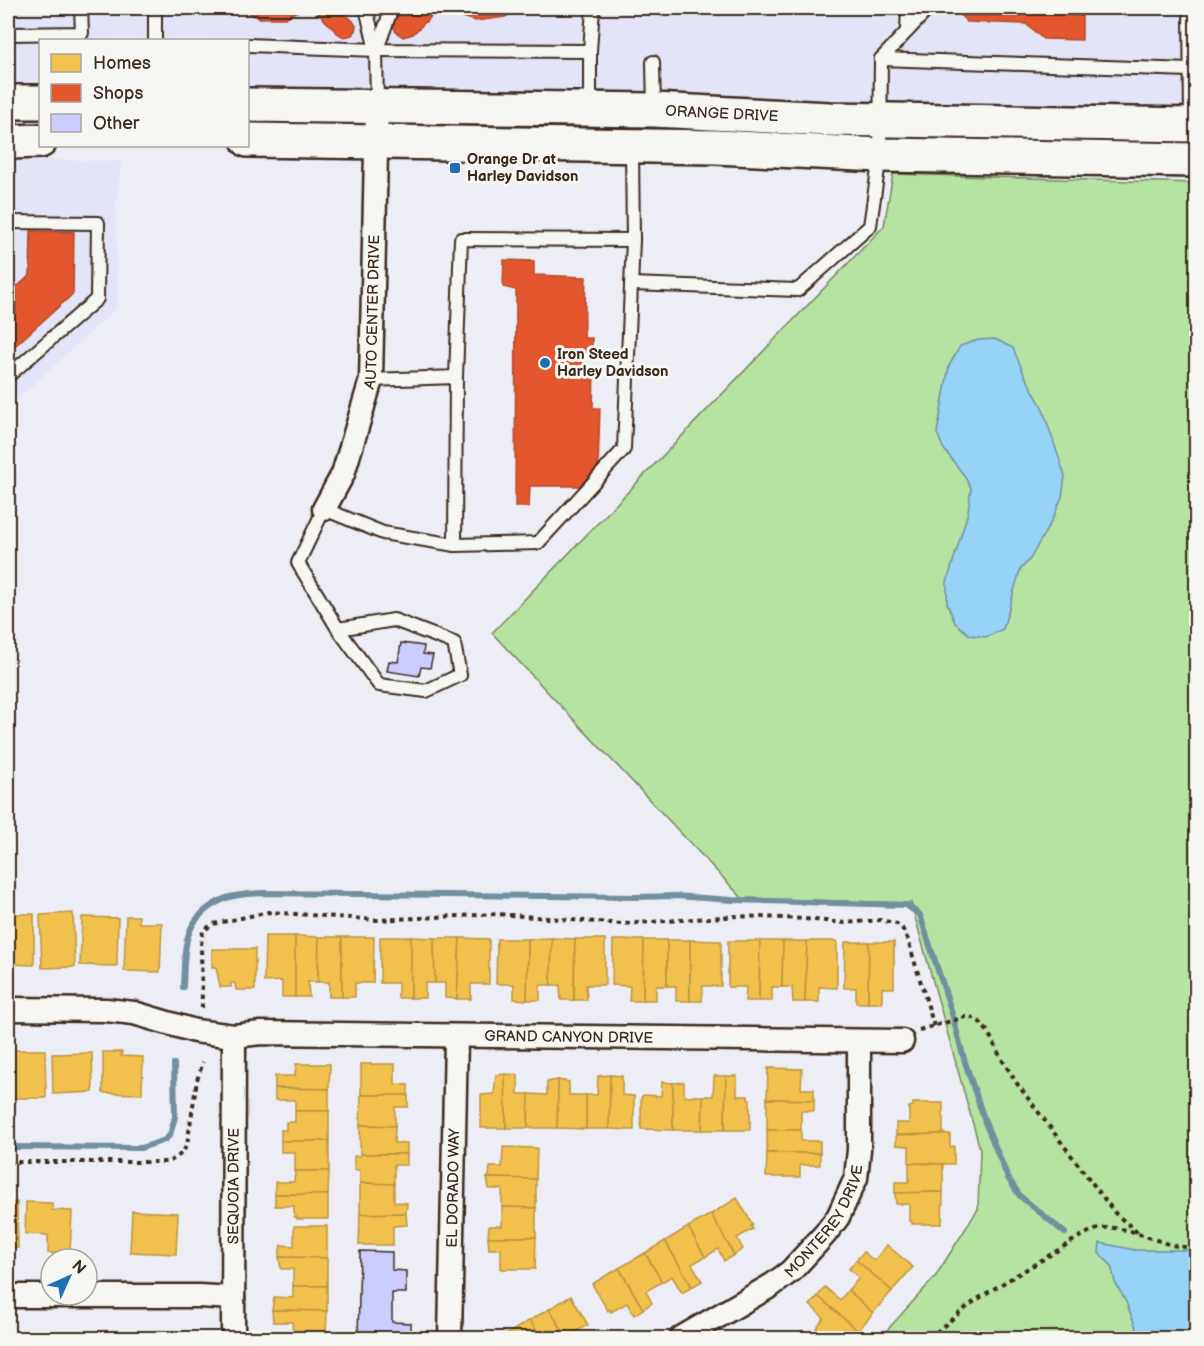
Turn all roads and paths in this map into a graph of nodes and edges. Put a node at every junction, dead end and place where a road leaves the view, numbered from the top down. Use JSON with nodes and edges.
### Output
{"nodes":[{"id":1,"x":81,"y":8,"type":"edge"},
{"id":2,"x":155,"y":8,"type":"edge"},
{"id":3,"x":365,"y":8,"type":"edge"},
{"id":4,"x":392,"y":8,"type":"edge"},
{"id":5,"x":593,"y":8,"type":"edge"},
{"id":6,"x":908,"y":8,"type":"edge"},
{"id":7,"x":929,"y":8,"type":"edge"},
{"id":8,"x":1190,"y":8,"type":"edge"},
{"id":9,"x":907,"y":31,"type":"junction"},
{"id":10,"x":8,"y":34,"type":"edge"},
{"id":11,"x":154,"y":39,"type":"edge"},
{"id":12,"x":249,"y":45,"type":"edge"},
{"id":13,"x":376,"y":50,"type":"junction"},
{"id":14,"x":590,"y":51,"type":"junction"},
{"id":15,"x":881,"y":59,"type":"junction"},
{"id":16,"x":653,"y":62,"type":"dead end"},
{"id":17,"x":1190,"y":70,"type":"junction"},
{"id":18,"x":8,"y":102,"type":"edge"},
{"id":19,"x":39,"y":102,"type":"edge"},
{"id":20,"x":249,"y":105,"type":"edge"},
{"id":21,"x":378,"y":106,"type":"junction"},
{"id":22,"x":590,"y":109,"type":"junction"},
{"id":23,"x":654,"y":110,"type":"junction"},
{"id":24,"x":881,"y":120,"type":"junction"},
{"id":25,"x":1194,"y":125,"type":"edge"},
{"id":26,"x":249,"y":140,"type":"edge"},
{"id":27,"x":39,"y":141,"type":"edge"},
{"id":28,"x":8,"y":142,"type":"edge"},
{"id":29,"x":376,"y":143,"type":"junction"},
{"id":30,"x":632,"y":146,"type":"junction"},
{"id":31,"x":880,"y":155,"type":"junction"},
{"id":32,"x":1197,"y":160,"type":"edge"},
{"id":33,"x":8,"y":222,"type":"edge"},
{"id":34,"x":633,"y":240,"type":"junction"},
{"id":35,"x":631,"y":284,"type":"junction"},
{"id":36,"x":8,"y":376,"type":"edge"},
{"id":37,"x":456,"y":377,"type":"junction"},
{"id":38,"x":371,"y":380,"type":"junction"},
{"id":39,"x":324,"y":509,"type":"junction"},
{"id":40,"x":455,"y":545,"type":"junction"},
{"id":41,"x":338,"y":629,"type":"junction"},
{"id":42,"x":202,"y":1008,"type":"dead end"},
{"id":43,"x":8,"y":1009,"type":"edge"},
{"id":44,"x":942,"y":1024,"type":"dead end"},
{"id":45,"x":934,"y":1026,"type":"dead end"},
{"id":46,"x":234,"y":1036,"type":"junction"},
{"id":47,"x":456,"y":1037,"type":"junction"},
{"id":48,"x":858,"y":1041,"type":"junction"},
{"id":49,"x":902,"y":1041,"type":"dead end"},
{"id":50,"x":203,"y":1062,"type":"dead end"},
{"id":51,"x":8,"y":1162,"type":"edge"},
{"id":52,"x":1138,"y":1233,"type":"junction"},
{"id":53,"x":1197,"y":1247,"type":"edge"},
{"id":54,"x":8,"y":1296,"type":"edge"},
{"id":55,"x":233,"y":1299,"type":"junction"},
{"id":56,"x":234,"y":1338,"type":"edge"},
{"id":57,"x":450,"y":1338,"type":"edge"},
{"id":58,"x":681,"y":1338,"type":"edge"},
{"id":59,"x":929,"y":1338,"type":"edge"}],
"edges":[{"from":1,"to":10,"type":"lane"},
{"from":2,"to":11,"type":"lane"},
{"from":3,"to":13,"type":"lane"},
{"from":4,"to":13,"type":"lane"},
{"from":5,"to":14,"type":"lane"},
{"from":6,"to":9,"type":"lane"},
{"from":7,"to":9,"type":"lane"},
{"from":8,"to":17,"type":"lane"},
{"from":9,"to":15,"type":"lane"},
{"from":12,"to":13,"type":"lane"},
{"from":13,"to":14,"type":"lane"},
{"from":13,"to":21,"type":"lane"},
{"from":14,"to":22,"type":"lane"},
{"from":15,"to":17,"type":"lane"},
{"from":15,"to":24,"type":"lane"},
{"from":16,"to":23,"type":"lane"},
{"from":17,"to":25,"type":"lane"},
{"from":18,"to":19,"type":"street"},
{"from":20,"to":21,"type":"street","name":"ORANGE DRIVE"},
{"from":21,"to":22,"type":"street","name":"ORANGE DRIVE"},
{"from":21,"to":29,"type":"street","name":"AUTO CENTER DRIVE"},
{"from":22,"to":23,"type":"street","name":"ORANGE DRIVE"},
{"from":23,"to":24,"type":"street","name":"ORANGE DRIVE"},
{"from":24,"to":25,"type":"street","name":"ORANGE DRIVE"},
{"from":24,"to":31,"type":"lane"},
{"from":26,"to":29,"type":"street"},
{"from":27,"to":28,"type":"street"},
{"from":29,"to":30,"type":"street"},
{"from":29,"to":38,"type":"street","name":"AUTO CENTER DRIVE"},
{"from":30,"to":31,"type":"street"},
{"from":30,"to":34,"type":"lane"},
{"from":31,"to":32,"type":"street"},
{"from":31,"to":35,"type":"lane"},
{"from":33,"to":36,"type":"lane"},
{"from":34,"to":35,"type":"lane"},
{"from":34,"to":37,"type":"lane"},
{"from":35,"to":40,"type":"lane"},
{"from":37,"to":38,"type":"lane"},
{"from":37,"to":40,"type":"lane"},
{"from":38,"to":39,"type":"street","name":"AUTO CENTER DRIVE"},
{"from":39,"to":40,"type":"lane"},
{"from":39,"to":41,"type":"lane"},
{"from":41,"to":41,"type":"lane"},
{"from":42,"to":45,"type":"path"},
{"from":43,"to":46,"type":"street","name":"GRAND CANYON DRIVE"},
{"from":44,"to":52,"type":"path"},
{"from":46,"to":47,"type":"street","name":"GRAND CANYON DRIVE"},
{"from":46,"to":55,"type":"street","name":"SEQUOIA DRIVE"},
{"from":47,"to":48,"type":"street","name":"GRAND CANYON DRIVE"},
{"from":47,"to":57,"type":"street","name":"EL DORADO WAY"},
{"from":48,"to":49,"type":"street","name":"GRAND CANYON DRIVE"},
{"from":48,"to":58,"type":"street","name":"MONTEREY DRIVE"},
{"from":50,"to":51,"type":"path"},
{"from":52,"to":53,"type":"path"},
{"from":52,"to":59,"type":"path"},
{"from":54,"to":55,"type":"street"},
{"from":55,"to":56,"type":"street","name":"SEQUOIA DRIVE"}]}
